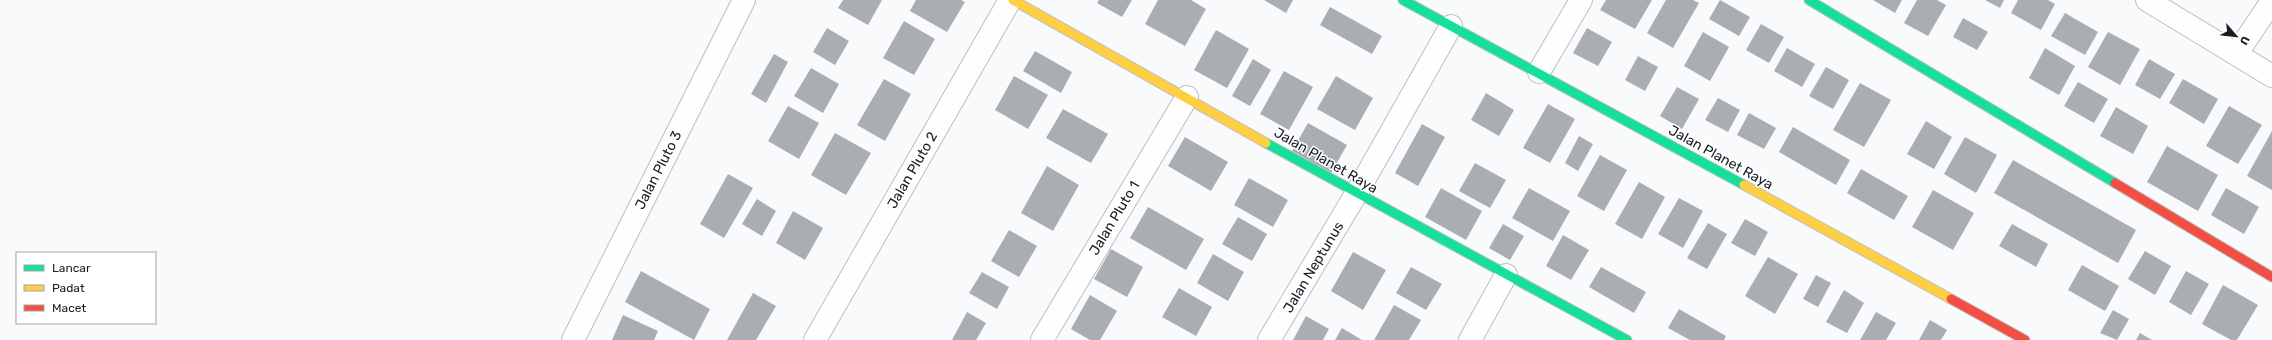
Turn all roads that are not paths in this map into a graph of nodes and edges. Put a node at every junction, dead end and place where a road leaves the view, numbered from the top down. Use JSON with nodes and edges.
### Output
{"nodes":[{"id":1,"x":744,"y":0,"type":"edge"},
{"id":2,"x":1011,"y":0,"type":"edge"},
{"id":3,"x":1403,"y":0,"type":"edge"},
{"id":4,"x":1581,"y":0,"type":"edge"},
{"id":5,"x":1809,"y":0,"type":"edge"},
{"id":6,"x":2147,"y":0,"type":"edge"},
{"id":7,"x":2272,"y":0,"type":"edge"},
{"id":8,"x":1451,"y":26,"type":"junction"},
{"id":9,"x":2237,"y":53,"type":"junction"},
{"id":10,"x":1539,"y":72,"type":"junction"},
{"id":11,"x":2272,"y":76,"type":"edge"},
{"id":12,"x":1187,"y":97,"type":"junction"},
{"id":13,"x":1356,"y":194,"type":"junction"},
{"id":14,"x":1506,"y":275,"type":"junction"},
{"id":15,"x":2272,"y":277,"type":"edge"},
{"id":16,"x":573,"y":340,"type":"edge"},
{"id":17,"x":814,"y":340,"type":"edge"},
{"id":18,"x":1042,"y":340,"type":"edge"},
{"id":19,"x":1269,"y":340,"type":"edge"},
{"id":20,"x":1470,"y":340,"type":"edge"},
{"id":21,"x":1627,"y":340,"type":"edge"},
{"id":22,"x":2025,"y":340,"type":"edge"}],
"edges":[{"from":1,"to":16,"type":"street","name":"Jalan Pluto 3"},
{"from":2,"to":12,"type":"street","name":"Jalan Planet Raya"},
{"from":2,"to":17,"type":"street","name":"Jalan Pluto 2"},
{"from":3,"to":8,"type":"street","name":"Jalan Planet Raya"},
{"from":4,"to":10,"type":"street"},
{"from":5,"to":15,"type":"street"},
{"from":6,"to":9,"type":"street"},
{"from":7,"to":9,"type":"street"},
{"from":8,"to":10,"type":"street","name":"Jalan Planet Raya"},
{"from":8,"to":13,"type":"street","name":"Jalan Neptunus"},
{"from":9,"to":11,"type":"street"},
{"from":10,"to":22,"type":"street","name":"Jalan Planet Raya"},
{"from":12,"to":13,"type":"street","name":"Jalan Planet Raya"},
{"from":12,"to":18,"type":"street","name":"Jalan Pluto 1"},
{"from":13,"to":14,"type":"street","name":"Jalan Planet Raya"},
{"from":13,"to":19,"type":"street","name":"Jalan Neptunus"},
{"from":14,"to":20,"type":"street"},
{"from":14,"to":21,"type":"street","name":"Jalan Planet Raya"}]}
